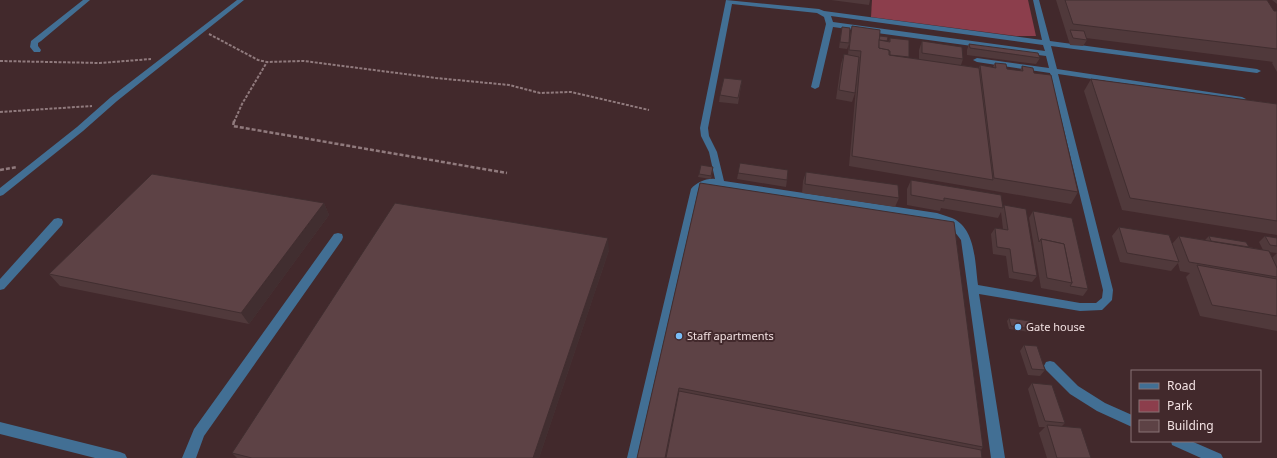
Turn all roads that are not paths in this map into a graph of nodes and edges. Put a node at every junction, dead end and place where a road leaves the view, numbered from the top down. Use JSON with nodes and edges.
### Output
{"nodes":[{"id":1,"x":87,"y":0,"type":"edge"},
{"id":2,"x":241,"y":0,"type":"edge"},
{"id":3,"x":1036,"y":0,"type":"edge"},
{"id":4,"x":729,"y":1,"type":"edge"},
{"id":5,"x":824,"y":13,"type":"junction"},
{"id":6,"x":830,"y":24,"type":"junction"},
{"id":7,"x":1046,"y":42,"type":"junction"},
{"id":8,"x":37,"y":50,"type":"dead end"},
{"id":9,"x":1050,"y":54,"type":"junction"},
{"id":10,"x":977,"y":60,"type":"dead end"},
{"id":11,"x":1053,"y":71,"type":"junction"},
{"id":12,"x":1257,"y":71,"type":"dead end"},
{"id":13,"x":815,"y":87,"type":"dead end"},
{"id":14,"x":1242,"y":99,"type":"edge"},
{"id":15,"x":720,"y":183,"type":"junction"},
{"id":16,"x":0,"y":193,"type":"edge"},
{"id":17,"x":58,"y":222,"type":"dead end"},
{"id":18,"x":338,"y":237,"type":"dead end"},
{"id":19,"x":0,"y":286,"type":"edge"},
{"id":20,"x":975,"y":289,"type":"junction"},
{"id":21,"x":1050,"y":366,"type":"dead end"},
{"id":22,"x":1131,"y":421,"type":"edge"},
{"id":23,"x":0,"y":428,"type":"edge"},
{"id":24,"x":1179,"y":442,"type":"edge"},
{"id":25,"x":120,"y":458,"type":"edge"},
{"id":26,"x":189,"y":458,"type":"edge"},
{"id":27,"x":634,"y":458,"type":"edge"},
{"id":28,"x":998,"y":458,"type":"edge"},
{"id":29,"x":1216,"y":458,"type":"edge"}],
"edges":[{"from":1,"to":8,"type":"street"},
{"from":2,"to":16,"type":"street"},
{"from":3,"to":7,"type":"street"},
{"from":4,"to":5,"type":"street"},
{"from":4,"to":15,"type":"street"},
{"from":5,"to":6,"type":"street"},
{"from":5,"to":7,"type":"street"},
{"from":6,"to":9,"type":"street"},
{"from":6,"to":13,"type":"street"},
{"from":7,"to":9,"type":"street"},
{"from":7,"to":12,"type":"street"},
{"from":9,"to":11,"type":"street"},
{"from":10,"to":11,"type":"street"},
{"from":11,"to":14,"type":"street"},
{"from":11,"to":20,"type":"street"},
{"from":15,"to":20,"type":"street"},
{"from":15,"to":27,"type":"street"},
{"from":17,"to":19,"type":"street"},
{"from":18,"to":26,"type":"street"},
{"from":20,"to":28,"type":"street"},
{"from":21,"to":22,"type":"street"},
{"from":23,"to":25,"type":"street"},
{"from":24,"to":29,"type":"street"}]}
